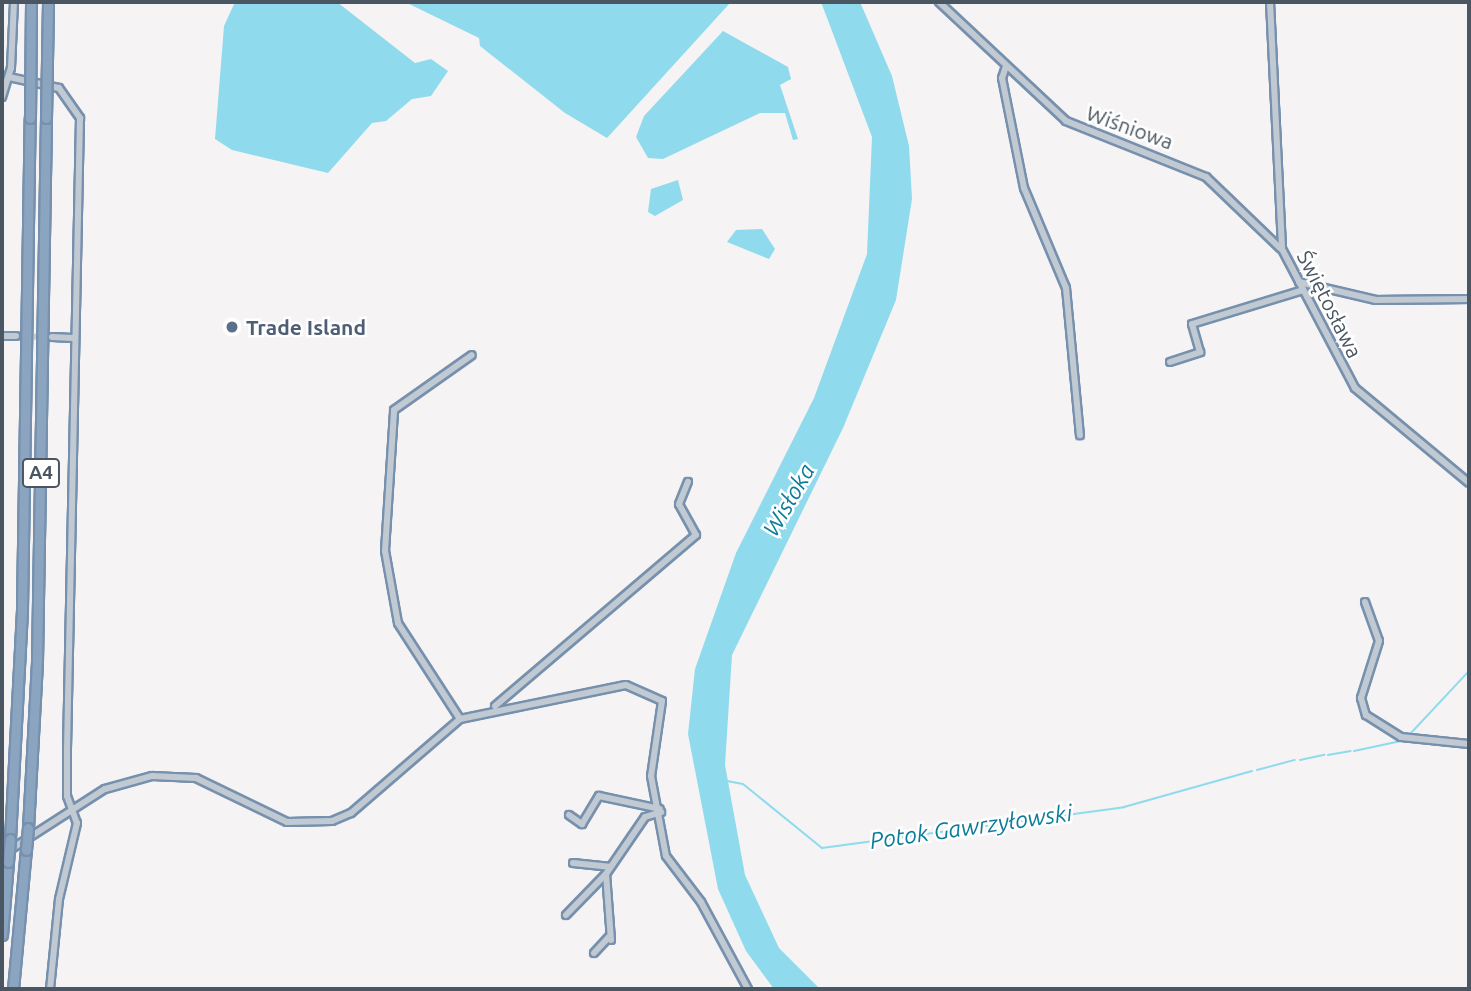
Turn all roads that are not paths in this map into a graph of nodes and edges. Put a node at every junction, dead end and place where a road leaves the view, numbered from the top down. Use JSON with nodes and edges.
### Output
{"nodes":[{"id":1,"x":13,"y":2,"type":"edge"},
{"id":2,"x":31,"y":2,"type":"edge"},
{"id":3,"x":48,"y":2,"type":"edge"},
{"id":4,"x":939,"y":2,"type":"edge"},
{"id":5,"x":1270,"y":2,"type":"edge"},
{"id":6,"x":1006,"y":66,"type":"junction"},
{"id":7,"x":9,"y":77,"type":"junction"},
{"id":8,"x":2,"y":97,"type":"edge"},
{"id":9,"x":1282,"y":249,"type":"junction"},
{"id":10,"x":1299,"y":282,"type":"junction"},
{"id":11,"x":1303,"y":290,"type":"junction"},
{"id":12,"x":1469,"y":299,"type":"edge"},
{"id":13,"x":2,"y":336,"type":"edge"},
{"id":14,"x":16,"y":336,"type":"tunnel mouth"},
{"id":15,"x":52,"y":337,"type":"tunnel mouth"},
{"id":16,"x":74,"y":338,"type":"junction"},
{"id":17,"x":472,"y":355,"type":"dead end"},
{"id":18,"x":1170,"y":362,"type":"dead end"},
{"id":19,"x":1080,"y":435,"type":"dead end"},
{"id":20,"x":688,"y":482,"type":"dead end"},
{"id":21,"x":1469,"y":482,"type":"edge"},
{"id":22,"x":1365,"y":602,"type":"dead end"},
{"id":23,"x":494,"y":708,"type":"junction"},
{"id":24,"x":460,"y":719,"type":"junction"},
{"id":25,"x":1469,"y":744,"type":"edge"},
{"id":26,"x":661,"y":810,"type":"junction"},
{"id":27,"x":72,"y":811,"type":"junction"},
{"id":28,"x":569,"y":815,"type":"dead end"},
{"id":29,"x":5,"y":859,"type":"edge"},
{"id":30,"x":573,"y":863,"type":"dead end"},
{"id":31,"x":608,"y":870,"type":"junction"},
{"id":32,"x":566,"y":915,"type":"dead end"},
{"id":33,"x":2,"y":935,"type":"edge"},
{"id":34,"x":594,"y":953,"type":"dead end"},
{"id":35,"x":13,"y":989,"type":"edge"},
{"id":36,"x":50,"y":989,"type":"edge"},
{"id":37,"x":748,"y":989,"type":"edge"}],
"edges":[{"from":1,"to":7,"type":"street"},
{"from":2,"to":29,"type":"highway","number":"A4","bridge":true},
{"from":3,"to":35,"type":"highway","number":"A4","bridge":true},
{"from":4,"to":6,"type":"street","name":"Wiśniowa"},
{"from":5,"to":9,"type":"street","name":"Świętosława"},
{"from":6,"to":9,"type":"street","name":"Wiśniowa"},
{"from":6,"to":19,"type":"street"},
{"from":7,"to":8,"type":"street"},
{"from":7,"to":16,"type":"street"},
{"from":9,"to":10,"type":"street","name":"Świętosława"},
{"from":10,"to":11,"type":"street","name":"Świętosława"},
{"from":10,"to":12,"type":"street"},
{"from":11,"to":18,"type":"street"},
{"from":11,"to":21,"type":"street","name":"Świętosława"},
{"from":13,"to":14,"type":"street"},
{"from":15,"to":16,"type":"street"},
{"from":16,"to":27,"type":"street"},
{"from":17,"to":24,"type":"street"},
{"from":20,"to":23,"type":"street"},
{"from":22,"to":25,"type":"street"},
{"from":23,"to":24,"type":"street"},
{"from":23,"to":26,"type":"street"},
{"from":24,"to":27,"type":"street"},
{"from":26,"to":28,"type":"street"},
{"from":26,"to":31,"type":"street"},
{"from":26,"to":37,"type":"street"},
{"from":27,"to":29,"type":"street"},
{"from":27,"to":36,"type":"street"},
{"from":29,"to":33,"type":"highway","number":"A4"},
{"from":30,"to":31,"type":"street"},
{"from":31,"to":32,"type":"street"},
{"from":31,"to":34,"type":"street"}]}
